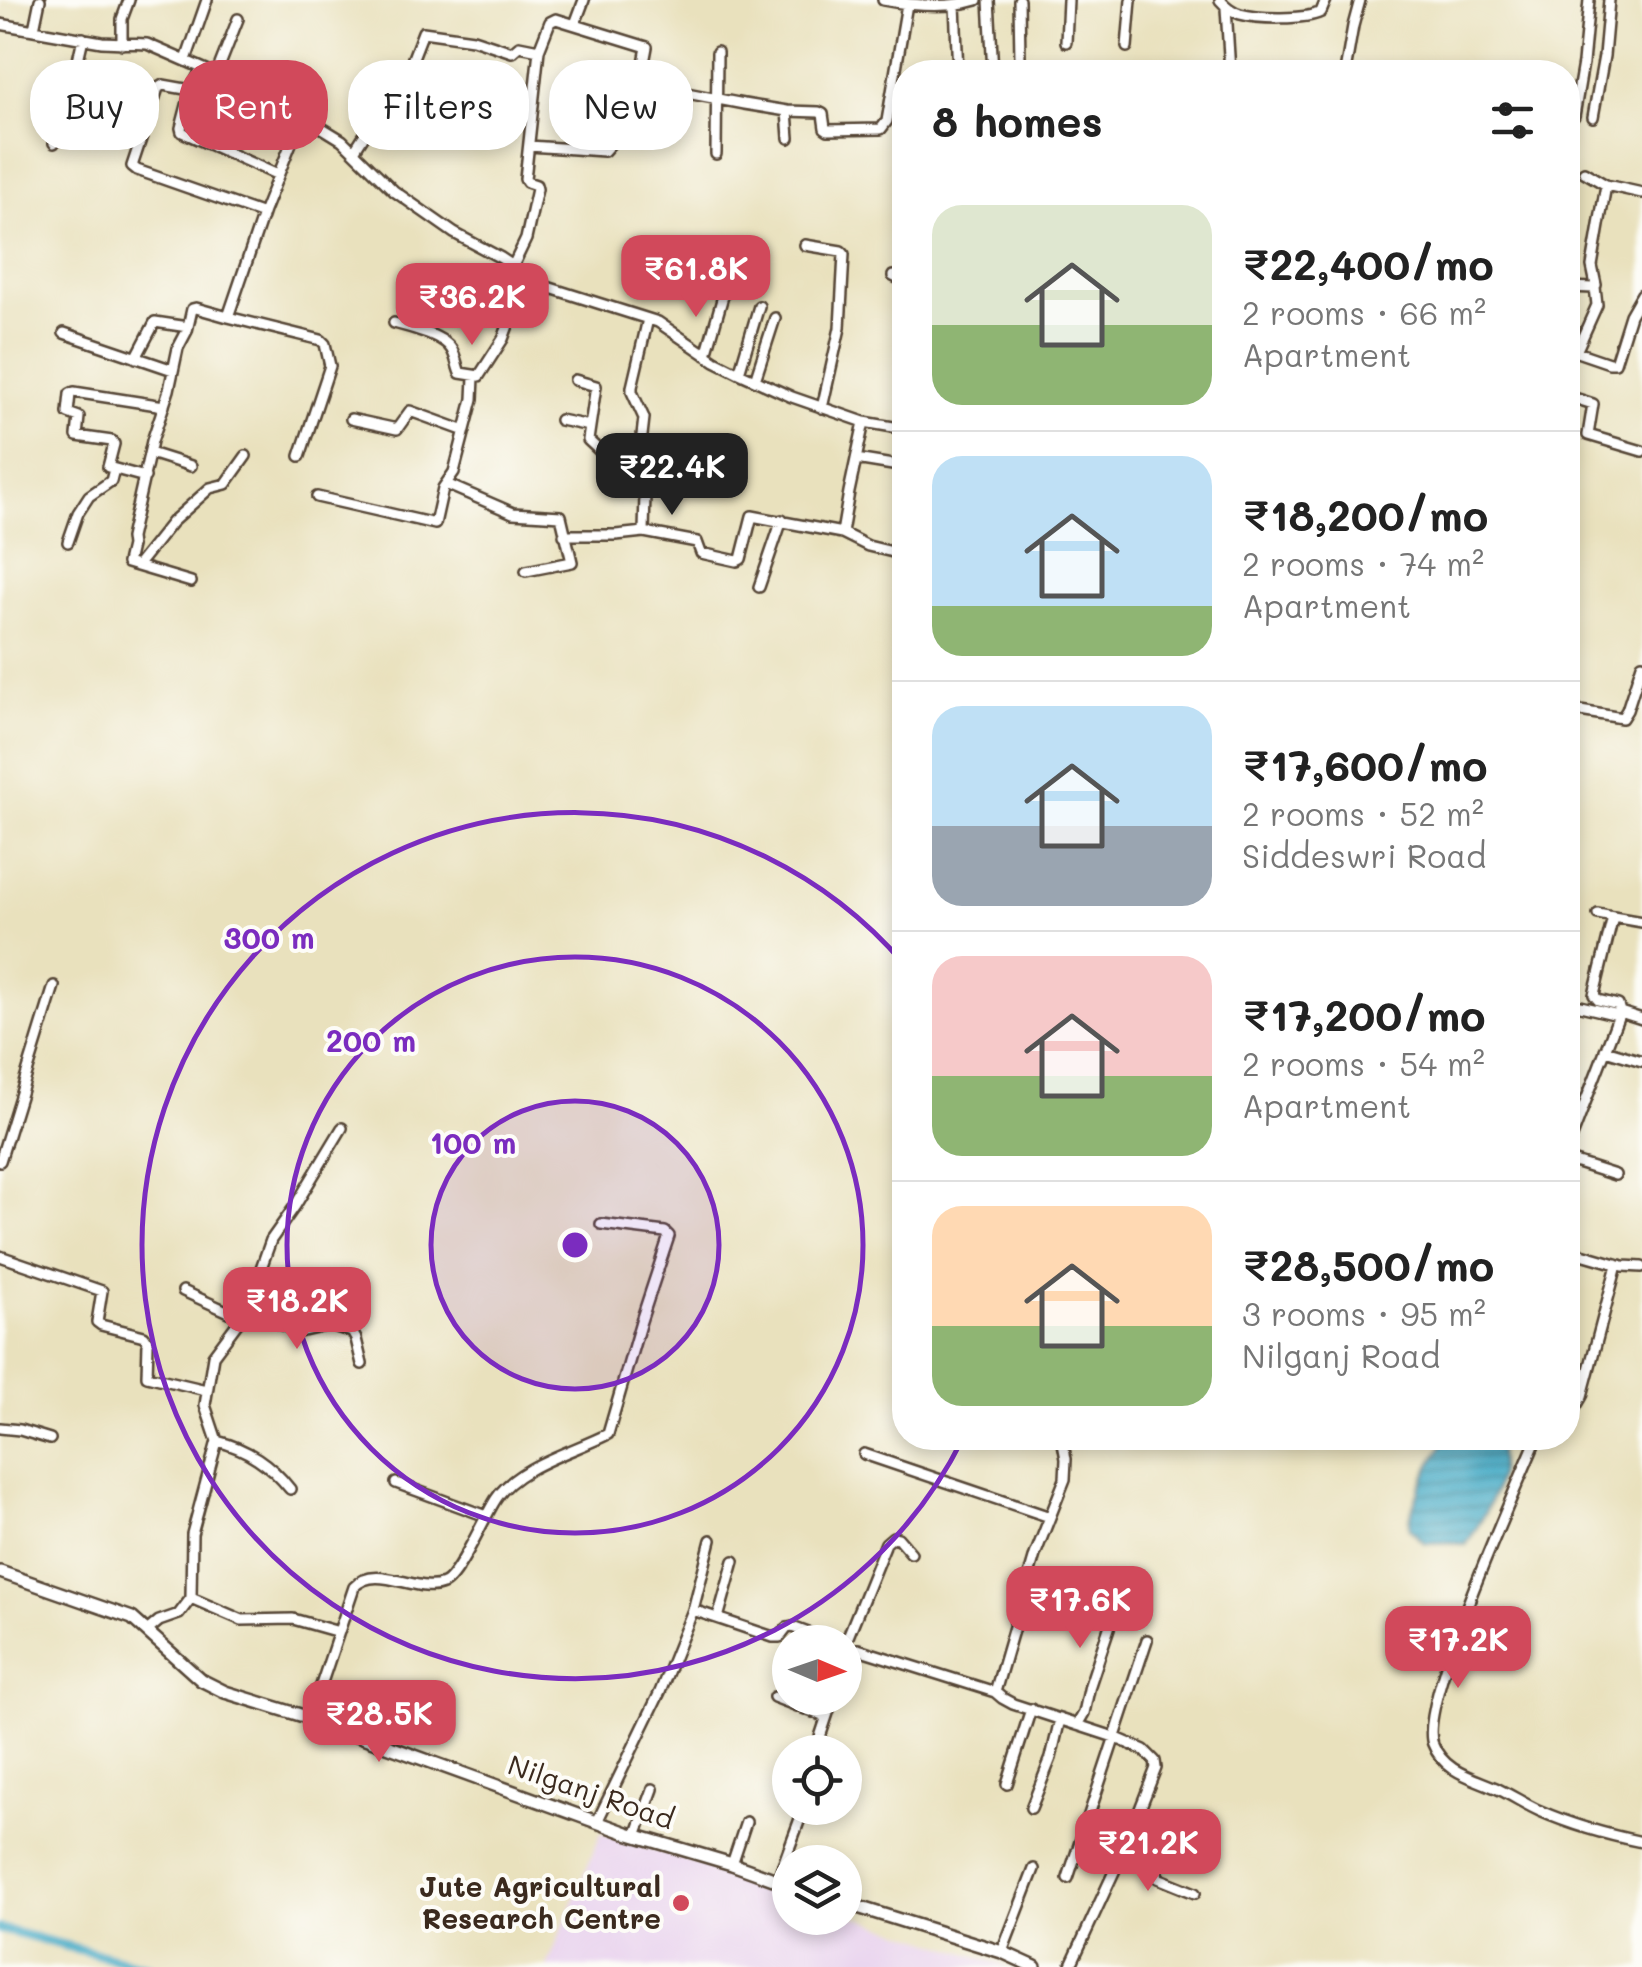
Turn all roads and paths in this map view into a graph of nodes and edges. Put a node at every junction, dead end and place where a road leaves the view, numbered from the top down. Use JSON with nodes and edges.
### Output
{"nodes":[{"id":1,"x":40,"y":0,"type":"edge"},
{"id":2,"x":129,"y":0,"type":"edge"},
{"id":3,"x":208,"y":0,"type":"edge"},
{"id":4,"x":584,"y":0,"type":"edge"},
{"id":5,"x":883,"y":0,"type":"edge"},
{"id":6,"x":977,"y":0,"type":"edge"},
{"id":7,"x":989,"y":0,"type":"edge"},
{"id":8,"x":1019,"y":0,"type":"edge"},
{"id":9,"x":1068,"y":0,"type":"edge"},
{"id":10,"x":1131,"y":0,"type":"edge"},
{"id":11,"x":1326,"y":0,"type":"edge"},
{"id":12,"x":1360,"y":0,"type":"edge"},
{"id":13,"x":1589,"y":0,"type":"edge"},
{"id":14,"x":1609,"y":0,"type":"edge"},
{"id":15,"x":907,"y":4,"type":"junction"},
{"id":16,"x":1223,"y":4,"type":"edge"},
{"id":17,"x":955,"y":5,"type":"junction"},
{"id":18,"x":238,"y":19,"type":"dead end"},
{"id":19,"x":0,"y":24,"type":"edge"},
{"id":20,"x":576,"y":24,"type":"junction"},
{"id":21,"x":34,"y":30,"type":"junction"},
{"id":22,"x":82,"y":38,"type":"junction"},
{"id":23,"x":1066,"y":42,"type":"dead end"},
{"id":24,"x":122,"y":44,"type":"junction"},
{"id":25,"x":1127,"y":47,"type":"dead end"},
{"id":26,"x":539,"y":50,"type":"junction"},
{"id":27,"x":717,"y":52,"type":"dead end"},
{"id":28,"x":77,"y":60,"type":"edge"},
{"id":29,"x":186,"y":60,"type":"joint"},
{"id":30,"x":222,"y":60,"type":"edge"},
{"id":31,"x":413,"y":60,"type":"edge"},
{"id":32,"x":644,"y":60,"type":"edge"},
{"id":33,"x":897,"y":60,"type":"edge"},
{"id":34,"x":957,"y":60,"type":"edge"},
{"id":35,"x":992,"y":60,"type":"edge"},
{"id":36,"x":1020,"y":60,"type":"dead end"},
{"id":37,"x":1229,"y":60,"type":"edge"},
{"id":38,"x":1347,"y":60,"type":"edge"},
{"id":39,"x":1580,"y":78,"type":"edge"},
{"id":40,"x":892,"y":84,"type":"edge"},
{"id":41,"x":179,"y":88,"type":"edge"},
{"id":42,"x":693,"y":94,"type":"edge"},
{"id":43,"x":716,"y":99,"type":"junction"},
{"id":44,"x":787,"y":110,"type":"junction"},
{"id":45,"x":1593,"y":117,"type":"dead end"},
{"id":46,"x":789,"y":138,"type":"dead end"},
{"id":47,"x":529,"y":146,"type":"joint"},
{"id":48,"x":549,"y":147,"type":"edge"},
{"id":49,"x":222,"y":150,"type":"edge"},
{"id":50,"x":288,"y":150,"type":"edge"},
{"id":51,"x":354,"y":150,"type":"edge"},
{"id":52,"x":529,"y":150,"type":"edge"},
{"id":53,"x":716,"y":154,"type":"dead end"},
{"id":54,"x":1584,"y":172,"type":"dead end"},
{"id":55,"x":278,"y":175,"type":"junction"},
{"id":56,"x":1606,"y":185,"type":"junction"},
{"id":57,"x":1642,"y":194,"type":"edge"},
{"id":58,"x":263,"y":214,"type":"junction"},
{"id":59,"x":805,"y":245,"type":"dead end"},
{"id":60,"x":513,"y":266,"type":"junction"},
{"id":61,"x":525,"y":280,"type":"junction"},
{"id":62,"x":1580,"y":287,"type":"edge"},
{"id":63,"x":1594,"y":287,"type":"junction"},
{"id":64,"x":1642,"y":294,"type":"edge"},
{"id":65,"x":723,"y":296,"type":"dead end"},
{"id":66,"x":759,"y":306,"type":"dead end"},
{"id":67,"x":228,"y":317,"type":"junction"},
{"id":68,"x":648,"y":318,"type":"junction"},
{"id":69,"x":776,"y":318,"type":"dead end"},
{"id":70,"x":394,"y":323,"type":"dead end"},
{"id":71,"x":188,"y":327,"type":"junction"},
{"id":72,"x":64,"y":333,"type":"dead end"},
{"id":73,"x":1580,"y":335,"type":"edge"},
{"id":74,"x":1580,"y":353,"type":"edge"},
{"id":75,"x":706,"y":355,"type":"junction"},
{"id":76,"x":136,"y":358,"type":"junction"},
{"id":77,"x":173,"y":370,"type":"junction"},
{"id":78,"x":739,"y":373,"type":"junction"},
{"id":79,"x":474,"y":377,"type":"junction"},
{"id":80,"x":575,"y":380,"type":"dead end"},
{"id":81,"x":756,"y":380,"type":"junction"},
{"id":82,"x":1580,"y":400,"type":"edge"},
{"id":83,"x":164,"y":406,"type":"junction"},
{"id":84,"x":822,"y":408,"type":"junction"},
{"id":85,"x":351,"y":420,"type":"dead end"},
{"id":86,"x":560,"y":420,"type":"dead end"},
{"id":87,"x":864,"y":422,"type":"junction"},
{"id":88,"x":590,"y":426,"type":"junction"},
{"id":89,"x":892,"y":427,"type":"edge"},
{"id":90,"x":465,"y":431,"type":"junction"},
{"id":91,"x":1642,"y":451,"type":"edge"},
{"id":92,"x":150,"y":452,"type":"junction"},
{"id":93,"x":246,"y":456,"type":"dead end"},
{"id":94,"x":300,"y":456,"type":"dead end"},
{"id":95,"x":856,"y":459,"type":"junction"},
{"id":96,"x":892,"y":465,"type":"edge"},
{"id":97,"x":191,"y":466,"type":"dead end"},
{"id":98,"x":114,"y":469,"type":"junction"},
{"id":99,"x":638,"y":473,"type":"junction"},
{"id":100,"x":144,"y":477,"type":"junction"},
{"id":101,"x":446,"y":484,"type":"junction"},
{"id":102,"x":317,"y":497,"type":"dead end"},
{"id":103,"x":782,"y":520,"type":"junction"},
{"id":104,"x":644,"y":532,"type":"junction"},
{"id":105,"x":842,"y":533,"type":"junction"},
{"id":106,"x":564,"y":534,"type":"junction"},
{"id":107,"x":68,"y":542,"type":"dead end"},
{"id":108,"x":892,"y":552,"type":"edge"},
{"id":109,"x":137,"y":566,"type":"junction"},
{"id":110,"x":526,"y":571,"type":"dead end"},
{"id":111,"x":190,"y":582,"type":"dead end"},
{"id":112,"x":758,"y":588,"type":"dead end"},
{"id":113,"x":1642,"y":664,"type":"edge"},
{"id":114,"x":1580,"y":711,"type":"edge"},
{"id":115,"x":1598,"y":914,"type":"dead end"},
{"id":116,"x":1613,"y":917,"type":"junction"},
{"id":117,"x":1642,"y":922,"type":"edge"},
{"id":118,"x":54,"y":986,"type":"dead end"},
{"id":119,"x":1580,"y":1005,"type":"edge"},
{"id":120,"x":1619,"y":1013,"type":"junction"},
{"id":121,"x":1642,"y":1019,"type":"edge"},
{"id":122,"x":1605,"y":1050,"type":"junction"},
{"id":123,"x":1642,"y":1061,"type":"edge"},
{"id":124,"x":1580,"y":1116,"type":"edge"},
{"id":125,"x":342,"y":1128,"type":"dead end"},
{"id":126,"x":0,"y":1161,"type":"edge"},
{"id":127,"x":1580,"y":1164,"type":"edge"},
{"id":128,"x":1615,"y":1175,"type":"dead end"},
{"id":129,"x":601,"y":1224,"type":"dead end"},
{"id":130,"x":1580,"y":1254,"type":"edge"},
{"id":131,"x":0,"y":1256,"type":"edge"},
{"id":132,"x":1617,"y":1265,"type":"junction"},
{"id":133,"x":1642,"y":1267,"type":"edge"},
{"id":134,"x":184,"y":1291,"type":"dead end"},
{"id":135,"x":244,"y":1314,"type":"junction"},
{"id":136,"x":362,"y":1364,"type":"dead end"},
{"id":137,"x":206,"y":1390,"type":"junction"},
{"id":138,"x":1580,"y":1399,"type":"edge"},
{"id":139,"x":0,"y":1428,"type":"edge"},
{"id":140,"x":50,"y":1439,"type":"dead end"},
{"id":141,"x":217,"y":1441,"type":"junction"},
{"id":142,"x":1064,"y":1450,"type":"edge"},
{"id":143,"x":1532,"y":1450,"type":"edge"},
{"id":144,"x":864,"y":1454,"type":"dead end"},
{"id":145,"x":396,"y":1483,"type":"dead end"},
{"id":146,"x":290,"y":1489,"type":"dead end"},
{"id":147,"x":486,"y":1516,"type":"junction"},
{"id":148,"x":1050,"y":1517,"type":"junction"},
{"id":149,"x":710,"y":1540,"type":"dead end"},
{"id":150,"x":911,"y":1554,"type":"dead end"},
{"id":151,"x":734,"y":1562,"type":"dead end"},
{"id":152,"x":0,"y":1572,"type":"edge"},
{"id":153,"x":1120,"y":1595,"type":"dead end"},
{"id":154,"x":191,"y":1598,"type":"junction"},
{"id":155,"x":692,"y":1610,"type":"junction"},
{"id":156,"x":718,"y":1618,"type":"junction"},
{"id":157,"x":855,"y":1625,"type":"edge"},
{"id":158,"x":146,"y":1631,"type":"junction"},
{"id":159,"x":339,"y":1632,"type":"junction"},
{"id":160,"x":772,"y":1636,"type":"edge"},
{"id":161,"x":1147,"y":1640,"type":"dead end"},
{"id":162,"x":862,"y":1649,"type":"edge"},
{"id":163,"x":996,"y":1692,"type":"junction"},
{"id":164,"x":1031,"y":1710,"type":"junction"},
{"id":165,"x":821,"y":1715,"type":"edge"},
{"id":166,"x":826,"y":1717,"type":"joint"},
{"id":167,"x":310,"y":1718,"type":"junction"},
{"id":168,"x":1060,"y":1719,"type":"junction"},
{"id":169,"x":1077,"y":1724,"type":"junction"},
{"id":170,"x":820,"y":1735,"type":"edge"},
{"id":171,"x":1114,"y":1738,"type":"junction"},
{"id":172,"x":1007,"y":1784,"type":"dead end"},
{"id":173,"x":652,"y":1789,"type":"dead end"},
{"id":174,"x":1031,"y":1808,"type":"dead end"},
{"id":175,"x":597,"y":1822,"type":"junction"},
{"id":176,"x":746,"y":1822,"type":"dead end"},
{"id":177,"x":636,"y":1836,"type":"junction"},
{"id":178,"x":1642,"y":1842,"type":"edge"},
{"id":179,"x":1124,"y":1850,"type":"junction"},
{"id":180,"x":732,"y":1864,"type":"junction"},
{"id":181,"x":1034,"y":1870,"type":"dead end"},
{"id":182,"x":1068,"y":1878,"type":"dead end"},
{"id":183,"x":772,"y":1879,"type":"edge"},
{"id":184,"x":1195,"y":1892,"type":"dead end"},
{"id":185,"x":862,"y":1908,"type":"edge"},
{"id":186,"x":1002,"y":1952,"type":"junction"},
{"id":187,"x":1036,"y":1967,"type":"edge"},
{"id":188,"x":1070,"y":1967,"type":"edge"}],
"edges":[{"from":1,"to":21,"type":"street"},
{"from":2,"to":24,"type":"street"},
{"from":3,"to":29,"type":"street"},
{"from":4,"to":20,"type":"street"},
{"from":5,"to":15,"type":"street"},
{"from":6,"to":17,"type":"street"},
{"from":7,"to":35,"type":"street"},
{"from":8,"to":36,"type":"street"},
{"from":9,"to":23,"type":"street"},
{"from":10,"to":25,"type":"street"},
{"from":11,"to":16,"type":"street"},
{"from":12,"to":38,"type":"street"},
{"from":13,"to":39,"type":"street"},
{"from":14,"to":45,"type":"street"},
{"from":15,"to":17,"type":"street"},
{"from":15,"to":33,"type":"street"},
{"from":16,"to":37,"type":"street"},
{"from":17,"to":34,"type":"street"},
{"from":18,"to":30,"type":"street"},
{"from":19,"to":21,"type":"street"},
{"from":20,"to":26,"type":"street"},
{"from":20,"to":32,"type":"street"},
{"from":21,"to":22,"type":"street"},
{"from":22,"to":24,"type":"street"},
{"from":22,"to":28,"type":"street"},
{"from":24,"to":29,"type":"street"},
{"from":26,"to":31,"type":"street"},
{"from":26,"to":47,"type":"street"},
{"from":27,"to":43,"type":"street"},
{"from":40,"to":44,"type":"street"},
{"from":41,"to":58,"type":"street"},
{"from":42,"to":43,"type":"street"},
{"from":43,"to":44,"type":"street"},
{"from":43,"to":53,"type":"street"},
{"from":44,"to":46,"type":"street"},
{"from":47,"to":48,"type":"street"},
{"from":49,"to":55,"type":"street"},
{"from":50,"to":55,"type":"street"},
{"from":51,"to":60,"type":"street"},
{"from":52,"to":60,"type":"street"},
{"from":54,"to":56,"type":"street"},
{"from":55,"to":58,"type":"street"},
{"from":56,"to":57,"type":"street"},
{"from":56,"to":63,"type":"street"},
{"from":58,"to":67,"type":"street"},
{"from":59,"to":84,"type":"street"},
{"from":60,"to":61,"type":"street"},
{"from":61,"to":68,"type":"street"},
{"from":61,"to":79,"type":"street"},
{"from":62,"to":63,"type":"street"},
{"from":63,"to":73,"type":"street"},
{"from":64,"to":74,"type":"street"},
{"from":65,"to":75,"type":"street"},
{"from":66,"to":78,"type":"street"},
{"from":67,"to":71,"type":"street"},
{"from":67,"to":94,"type":"street"},
{"from":68,"to":75,"type":"street"},
{"from":68,"to":99,"type":"street"},
{"from":69,"to":81,"type":"street"},
{"from":70,"to":79,"type":"street"},
{"from":71,"to":76,"type":"street"},
{"from":71,"to":77,"type":"street"},
{"from":72,"to":76,"type":"street"},
{"from":75,"to":78,"type":"street"},
{"from":76,"to":77,"type":"street"},
{"from":77,"to":83,"type":"street"},
{"from":78,"to":81,"type":"street"},
{"from":79,"to":90,"type":"street"},
{"from":80,"to":88,"type":"street"},
{"from":81,"to":84,"type":"street"},
{"from":82,"to":91,"type":"street"},
{"from":83,"to":92,"type":"street"},
{"from":83,"to":98,"type":"street"},
{"from":84,"to":87,"type":"street"},
{"from":85,"to":90,"type":"street"},
{"from":86,"to":88,"type":"street"},
{"from":87,"to":89,"type":"street"},
{"from":87,"to":95,"type":"street"},
{"from":88,"to":99,"type":"street"},
{"from":90,"to":101,"type":"street"},
{"from":92,"to":97,"type":"street"},
{"from":92,"to":100,"type":"street"},
{"from":93,"to":109,"type":"street"},
{"from":95,"to":96,"type":"street"},
{"from":95,"to":105,"type":"street"},
{"from":98,"to":100,"type":"street"},
{"from":98,"to":107,"type":"street"},
{"from":99,"to":104,"type":"street"},
{"from":100,"to":109,"type":"street"},
{"from":101,"to":102,"type":"street"},
{"from":101,"to":106,"type":"street"},
{"from":103,"to":104,"type":"street"},
{"from":103,"to":105,"type":"street"},
{"from":103,"to":112,"type":"street"},
{"from":104,"to":106,"type":"street"},
{"from":105,"to":108,"type":"street"},
{"from":106,"to":110,"type":"street"},
{"from":109,"to":111,"type":"street"},
{"from":113,"to":114,"type":"street"},
{"from":115,"to":116,"type":"street"},
{"from":116,"to":117,"type":"street"},
{"from":116,"to":120,"type":"street"},
{"from":118,"to":126,"type":"street"},
{"from":119,"to":120,"type":"street"},
{"from":120,"to":121,"type":"street"},
{"from":120,"to":122,"type":"street"},
{"from":122,"to":123,"type":"street"},
{"from":122,"to":124,"type":"street"},
{"from":125,"to":135,"type":"street"},
{"from":127,"to":128,"type":"street"},
{"from":129,"to":147,"type":"street"},
{"from":130,"to":132,"type":"street"},
{"from":131,"to":137,"type":"street"},
{"from":132,"to":133,"type":"street"},
{"from":132,"to":138,"type":"street"},
{"from":134,"to":135,"type":"street"},
{"from":135,"to":136,"type":"street"},
{"from":135,"to":137,"type":"street"},
{"from":137,"to":141,"type":"street"},
{"from":139,"to":140,"type":"street"},
{"from":141,"to":146,"type":"street"},
{"from":141,"to":154,"type":"street"},
{"from":142,"to":148,"type":"street"},
{"from":143,"to":178,"type":"street"},
{"from":144,"to":148,"type":"street"},
{"from":145,"to":147,"type":"street"},
{"from":147,"to":159,"type":"street"},
{"from":148,"to":163,"type":"street"},
{"from":149,"to":155,"type":"street"},
{"from":150,"to":157,"type":"street"},
{"from":151,"to":156,"type":"street"},
{"from":152,"to":158,"type":"street","name":"Nilganj Road"},
{"from":153,"to":169,"type":"street"},
{"from":154,"to":158,"type":"street"},
{"from":154,"to":159,"type":"street"},
{"from":155,"to":156,"type":"street"},
{"from":155,"to":175,"type":"street"},
{"from":156,"to":160,"type":"street"},
{"from":158,"to":167,"type":"street","name":"Nilganj Road"},
{"from":159,"to":167,"type":"street"},
{"from":161,"to":171,"type":"street"},
{"from":162,"to":163,"type":"street"},
{"from":163,"to":164,"type":"street"},
{"from":164,"to":168,"type":"street"},
{"from":164,"to":172,"type":"street"},
{"from":165,"to":166,"type":"street"},
{"from":166,"to":170,"type":"street"},
{"from":167,"to":175,"type":"street","name":"Nilganj Road"},
{"from":168,"to":169,"type":"street"},
{"from":168,"to":174,"type":"street"},
{"from":169,"to":171,"type":"street"},
{"from":171,"to":179,"type":"street"},
{"from":171,"to":182,"type":"street"},
{"from":173,"to":177,"type":"street"},
{"from":175,"to":177,"type":"street","name":"Nilganj Road"},
{"from":176,"to":180,"type":"street"},
{"from":177,"to":180,"type":"street","name":"Nilganj Road"},
{"from":179,"to":184,"type":"street"},
{"from":179,"to":188,"type":"street"},
{"from":180,"to":183,"type":"street","name":"Nilganj Road"},
{"from":181,"to":186,"type":"street"},
{"from":185,"to":186,"type":"street"},
{"from":186,"to":187,"type":"street"}]}
